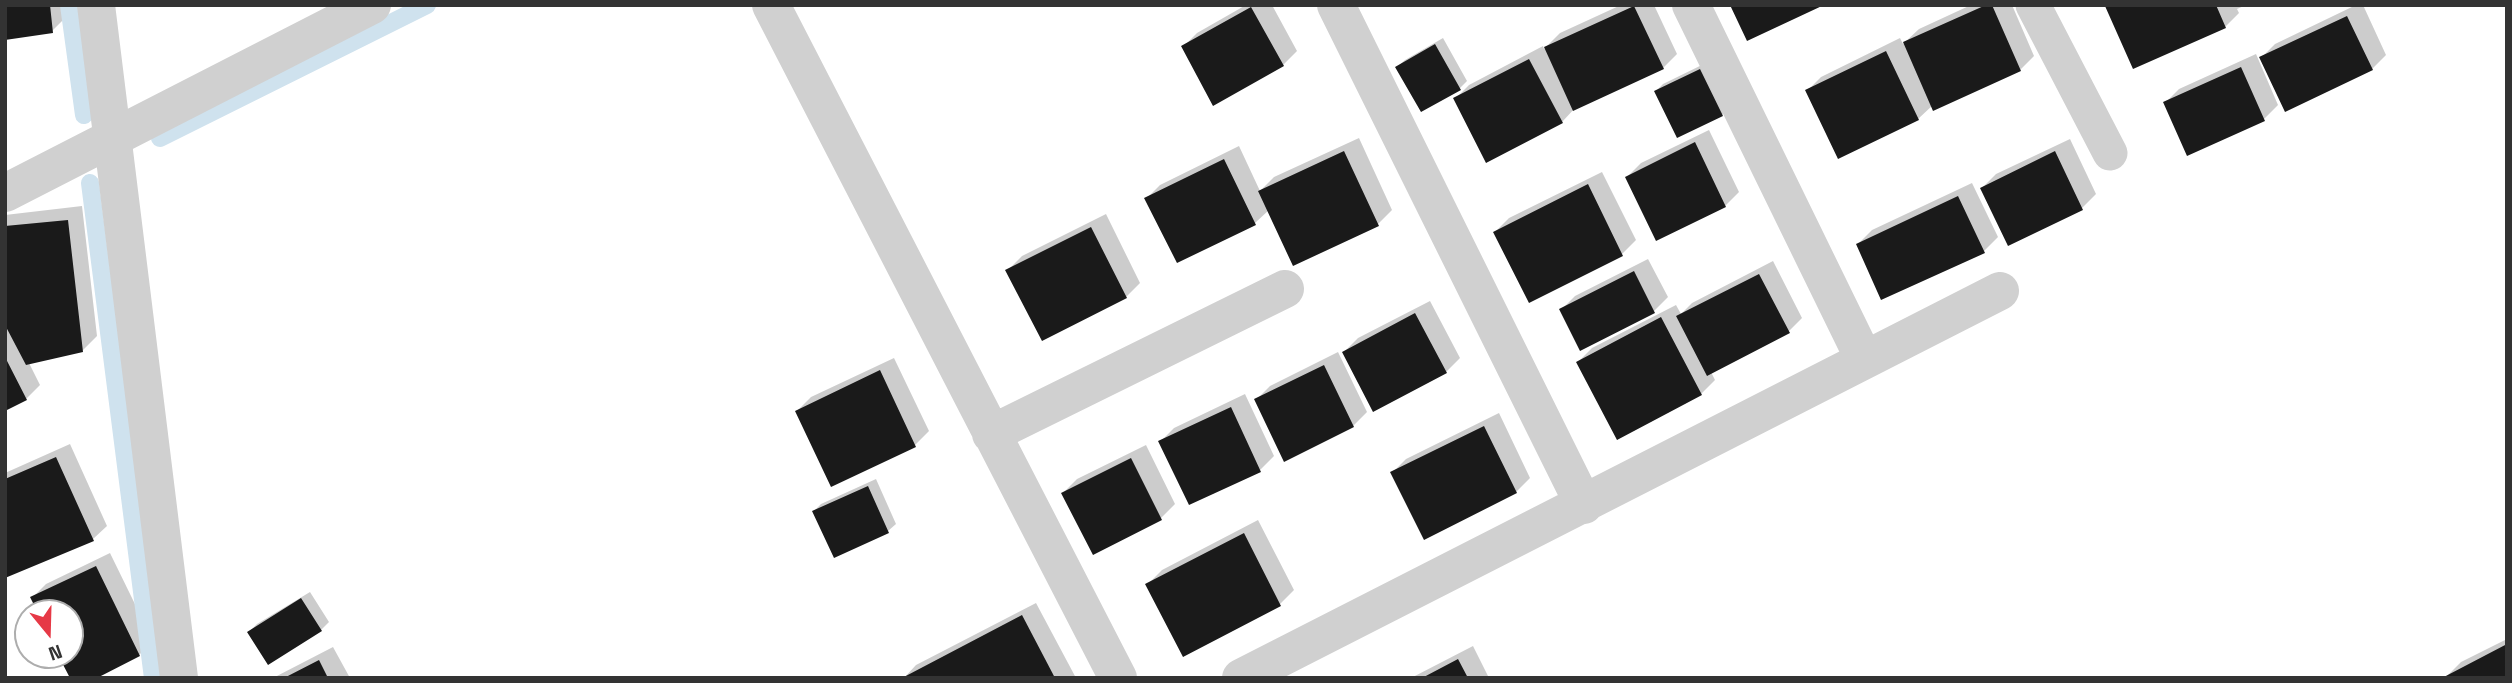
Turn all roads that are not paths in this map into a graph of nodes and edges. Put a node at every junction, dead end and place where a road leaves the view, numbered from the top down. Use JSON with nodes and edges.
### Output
{"nodes":[{"id":1,"x":96,"y":5,"type":"edge"},
{"id":2,"x":372,"y":5,"type":"edge"},
{"id":3,"x":771,"y":5,"type":"edge"},
{"id":4,"x":1335,"y":5,"type":"edge"},
{"id":5,"x":1691,"y":5,"type":"edge"},
{"id":6,"x":2033,"y":5,"type":"edge"},
{"id":7,"x":113,"y":136,"type":"junction"},
{"id":8,"x":2110,"y":153,"type":"dead end"},
{"id":9,"x":5,"y":193,"type":"edge"},
{"id":10,"x":1285,"y":289,"type":"dead end"},
{"id":11,"x":2000,"y":291,"type":"dead end"},
{"id":12,"x":1864,"y":359,"type":"junction"},
{"id":13,"x":991,"y":434,"type":"junction"},
{"id":14,"x":1584,"y":505,"type":"junction"},
{"id":15,"x":179,"y":678,"type":"edge"},
{"id":16,"x":1118,"y":678,"type":"edge"},
{"id":17,"x":1241,"y":678,"type":"edge"}],
"edges":[{"from":1,"to":7,"type":"street"},
{"from":2,"to":7,"type":"street"},
{"from":3,"to":13,"type":"street"},
{"from":4,"to":14,"type":"street"},
{"from":5,"to":12,"type":"street"},
{"from":6,"to":8,"type":"lane"},
{"from":7,"to":9,"type":"street"},
{"from":7,"to":15,"type":"street"},
{"from":10,"to":13,"type":"street"},
{"from":11,"to":12,"type":"street"},
{"from":12,"to":14,"type":"street"},
{"from":13,"to":16,"type":"street"},
{"from":14,"to":17,"type":"street"}]}
